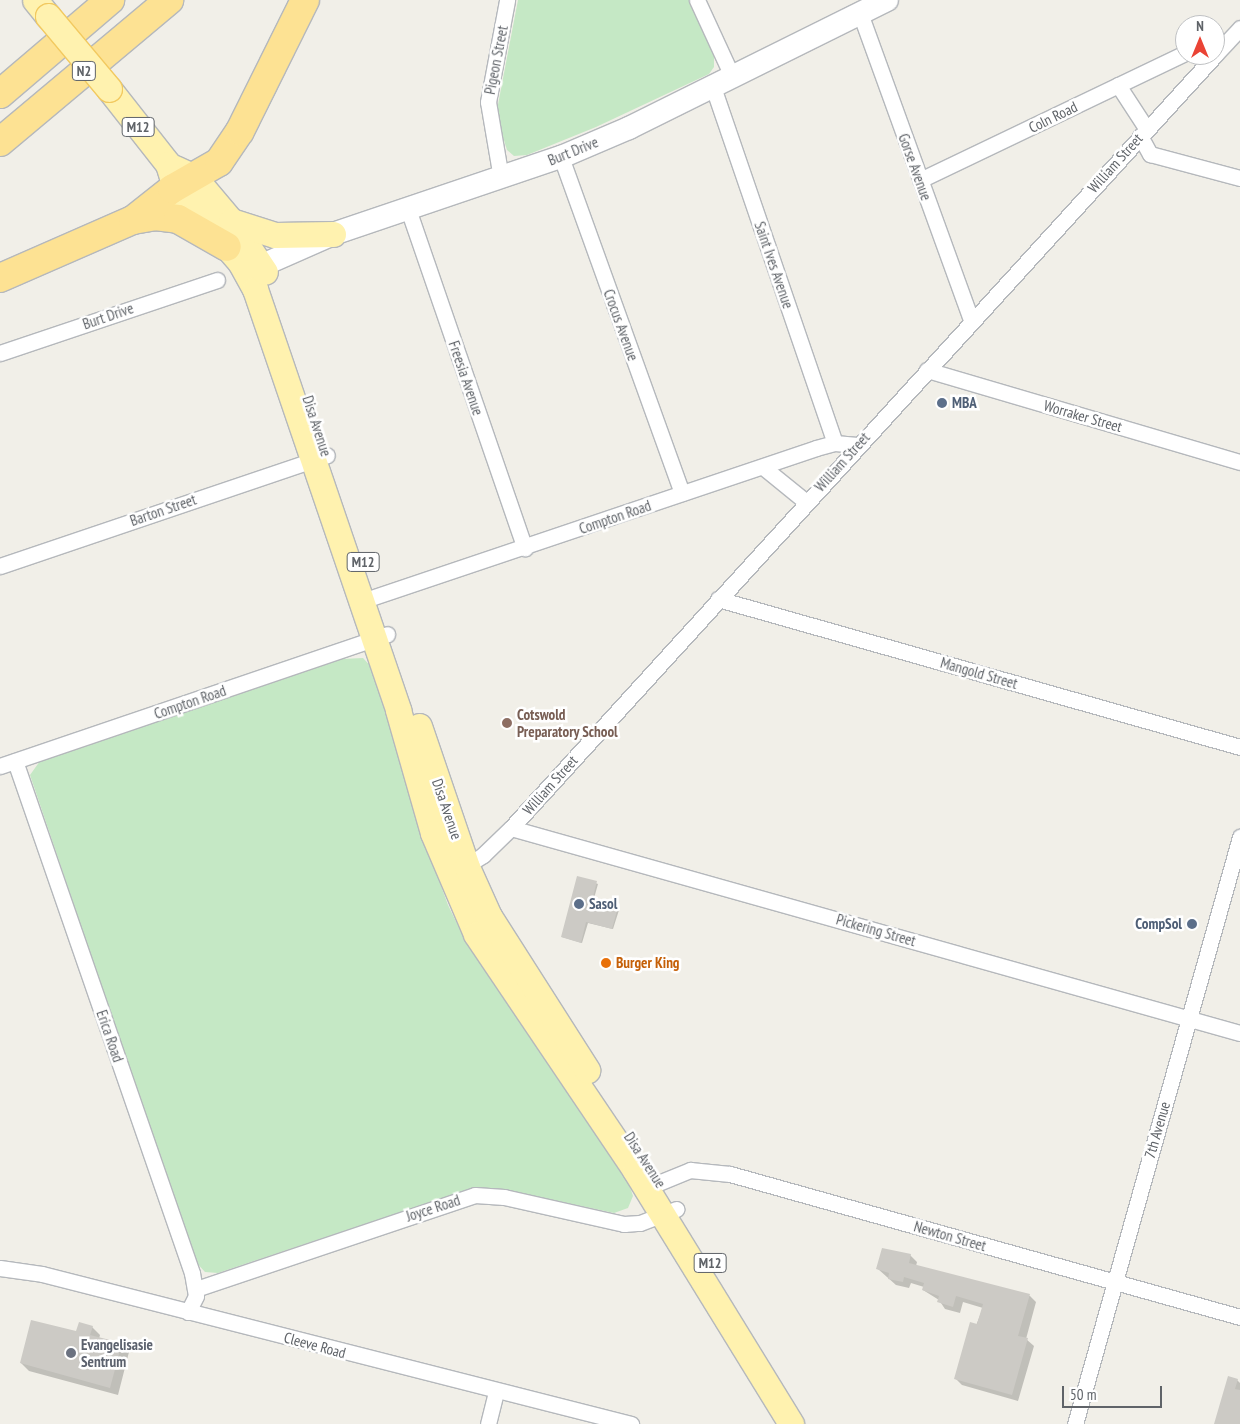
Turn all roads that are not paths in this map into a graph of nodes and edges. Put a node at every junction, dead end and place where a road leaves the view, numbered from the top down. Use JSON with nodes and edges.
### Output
{"nodes":[{"id":1,"x":110,"y":0,"type":"edge"},
{"id":2,"x":169,"y":0,"type":"edge"},
{"id":3,"x":305,"y":0,"type":"edge"},
{"id":4,"x":507,"y":0,"type":"edge"},
{"id":5,"x":697,"y":0,"type":"edge"},
{"id":6,"x":887,"y":0,"type":"edge"},
{"id":7,"x":42,"y":8,"type":"edge"},
{"id":8,"x":860,"y":13,"type":"junction"},
{"id":9,"x":1235,"y":33,"type":"edge"},
{"id":10,"x":1225,"y":44,"type":"edge"},
{"id":11,"x":1175,"y":58,"type":"edge"},
{"id":12,"x":1206,"y":65,"type":"edge"},
{"id":13,"x":723,"y":82,"type":"junction"},
{"id":14,"x":1118,"y":85,"type":"junction"},
{"id":15,"x":0,"y":94,"type":"edge"},
{"id":16,"x":1143,"y":132,"type":"junction"},
{"id":17,"x":0,"y":142,"type":"edge"},
{"id":18,"x":561,"y":157,"type":"junction"},
{"id":19,"x":179,"y":176,"type":"junction"},
{"id":20,"x":501,"y":178,"type":"junction"},
{"id":21,"x":1240,"y":178,"type":"edge"},
{"id":22,"x":920,"y":180,"type":"junction"},
{"id":23,"x":408,"y":209,"type":"junction"},
{"id":24,"x":133,"y":220,"type":"junction"},
{"id":25,"x":229,"y":234,"type":"junction"},
{"id":26,"x":333,"y":234,"type":"junction"},
{"id":27,"x":255,"y":269,"type":"junction"},
{"id":28,"x":0,"y":278,"type":"edge"},
{"id":29,"x":217,"y":280,"type":"dead end"},
{"id":30,"x":971,"y":320,"type":"junction"},
{"id":31,"x":0,"y":353,"type":"edge"},
{"id":32,"x":927,"y":370,"type":"junction"},
{"id":33,"x":835,"y":443,"type":"junction"},
{"id":34,"x":857,"y":445,"type":"junction"},
{"id":35,"x":320,"y":457,"type":"junction"},
{"id":36,"x":1240,"y":462,"type":"edge"},
{"id":37,"x":762,"y":467,"type":"junction"},
{"id":38,"x":682,"y":493,"type":"junction"},
{"id":39,"x":806,"y":502,"type":"junction"},
{"id":40,"x":525,"y":548,"type":"junction"},
{"id":41,"x":0,"y":566,"type":"edge"},
{"id":42,"x":718,"y":599,"type":"junction"},
{"id":43,"x":369,"y":600,"type":"junction"},
{"id":44,"x":380,"y":637,"type":"junction"},
{"id":45,"x":1240,"y":747,"type":"edge"},
{"id":46,"x":15,"y":761,"type":"junction"},
{"id":47,"x":0,"y":766,"type":"edge"},
{"id":48,"x":512,"y":828,"type":"junction"},
{"id":49,"x":1240,"y":837,"type":"edge"},
{"id":50,"x":458,"y":870,"type":"junction"},
{"id":51,"x":1189,"y":1019,"type":"junction"},
{"id":52,"x":1240,"y":1033,"type":"edge"},
{"id":53,"x":653,"y":1185,"type":"junction"},
{"id":54,"x":670,"y":1212,"type":"junction"},
{"id":55,"x":0,"y":1268,"type":"edge"},
{"id":56,"x":1114,"y":1282,"type":"junction"},
{"id":57,"x":196,"y":1289,"type":"junction"},
{"id":58,"x":188,"y":1312,"type":"junction"},
{"id":59,"x":1240,"y":1318,"type":"edge"},
{"id":60,"x":496,"y":1392,"type":"junction"},
{"id":61,"x":488,"y":1424,"type":"edge"},
{"id":62,"x":631,"y":1424,"type":"edge"},
{"id":63,"x":792,"y":1424,"type":"edge"},
{"id":64,"x":808,"y":1424,"type":"edge"},
{"id":65,"x":1075,"y":1424,"type":"edge"}],
"edges":[{"from":1,"to":15,"type":"highway","number":"N2"},
{"from":2,"to":17,"type":"highway","number":"N2"},
{"from":3,"to":19,"type":"highway"},
{"from":4,"to":20,"type":"street","name":"Pigeon Street"},
{"from":5,"to":13,"type":"street","name":"Saint Ives Avenue"},
{"from":6,"to":8,"type":"street","name":"Burt Drive"},
{"from":7,"to":19,"type":"main road","name":"Disa Avenue","number":"M12","bridge":true},
{"from":8,"to":13,"type":"street","name":"Burt Drive"},
{"from":8,"to":22,"type":"street","name":"Gorse Avenue"},
{"from":9,"to":10,"type":"street","name":"William Street"},
{"from":11,"to":14,"type":"street","name":"Coln Road"},
{"from":12,"to":16,"type":"street","name":"William Street"},
{"from":13,"to":18,"type":"street","name":"Burt Drive"},
{"from":13,"to":33,"type":"street","name":"Saint Ives Avenue"},
{"from":14,"to":16,"type":"street"},
{"from":14,"to":22,"type":"street","name":"Coln Road"},
{"from":16,"to":21,"type":"street"},
{"from":16,"to":30,"type":"street","name":"William Street"},
{"from":18,"to":20,"type":"street","name":"Burt Drive"},
{"from":18,"to":38,"type":"street","name":"Crocus Avenue"},
{"from":19,"to":24,"type":"highway"},
{"from":19,"to":25,"type":"main road","name":"Disa Avenue","number":"M12"},
{"from":20,"to":23,"type":"street","name":"Burt Drive"},
{"from":22,"to":30,"type":"street","name":"Gorse Avenue"},
{"from":23,"to":26,"type":"street","name":"Burt Drive"},
{"from":23,"to":40,"type":"street","name":"Freesia Avenue"},
{"from":24,"to":25,"type":"highway"},
{"from":24,"to":28,"type":"highway"},
{"from":25,"to":26,"type":"main road"},
{"from":25,"to":27,"type":"main road","name":"Disa Avenue","number":"M12"},
{"from":26,"to":27,"type":"street","name":"Burt Drive"},
{"from":27,"to":35,"type":"main road","name":"Disa Avenue","number":"M12"},
{"from":29,"to":31,"type":"street","name":"Burt Drive"},
{"from":30,"to":32,"type":"street","name":"William Street"},
{"from":32,"to":34,"type":"street","name":"William Street"},
{"from":32,"to":36,"type":"street","name":"Worraker Street"},
{"from":33,"to":34,"type":"street","name":"Compton Road"},
{"from":33,"to":37,"type":"street","name":"Compton Road"},
{"from":34,"to":39,"type":"street","name":"William Street"},
{"from":35,"to":41,"type":"street","name":"Barton Street"},
{"from":35,"to":43,"type":"main road","name":"Disa Avenue","number":"M12"},
{"from":37,"to":38,"type":"street","name":"Compton Road"},
{"from":37,"to":39,"type":"street"},
{"from":38,"to":40,"type":"street","name":"Compton Road"},
{"from":39,"to":42,"type":"street","name":"William Street"},
{"from":40,"to":43,"type":"street","name":"Compton Road"},
{"from":42,"to":45,"type":"street","name":"Mangold Street"},
{"from":42,"to":48,"type":"street","name":"William Street"},
{"from":43,"to":44,"type":"main road","name":"Disa Avenue","number":"M12"},
{"from":44,"to":46,"type":"street","name":"Compton Road"},
{"from":44,"to":50,"type":"main road","name":"Disa Avenue","number":"M12"},
{"from":46,"to":47,"type":"street","name":"Compton Road"},
{"from":46,"to":57,"type":"street","name":"Erica Road"},
{"from":48,"to":50,"type":"street","name":"William Street"},
{"from":48,"to":51,"type":"street","name":"Pickering Street"},
{"from":49,"to":51,"type":"street","name":"7th Avenue"},
{"from":50,"to":53,"type":"main road","name":"Disa Avenue","number":"M12"},
{"from":51,"to":52,"type":"street","name":"Pickering Street"},
{"from":51,"to":56,"type":"street","name":"7th Avenue"},
{"from":53,"to":54,"type":"main road","name":"Disa Avenue","number":"M12"},
{"from":53,"to":56,"type":"street","name":"Newton Street"},
{"from":54,"to":57,"type":"street","name":"Joyce Road"},
{"from":54,"to":63,"type":"main road","name":"Disa Avenue","number":"M12"},
{"from":54,"to":64,"type":"main road","name":"Disa Avenue","number":"M12"},
{"from":55,"to":58,"type":"street","name":"Cleeve Road"},
{"from":56,"to":59,"type":"street","name":"Newton Street"},
{"from":56,"to":65,"type":"street","name":"7th Avenue"},
{"from":57,"to":58,"type":"street"},
{"from":58,"to":60,"type":"street","name":"Cleeve Road"},
{"from":60,"to":61,"type":"street"},
{"from":60,"to":62,"type":"street","name":"Cleeve Road"}]}
